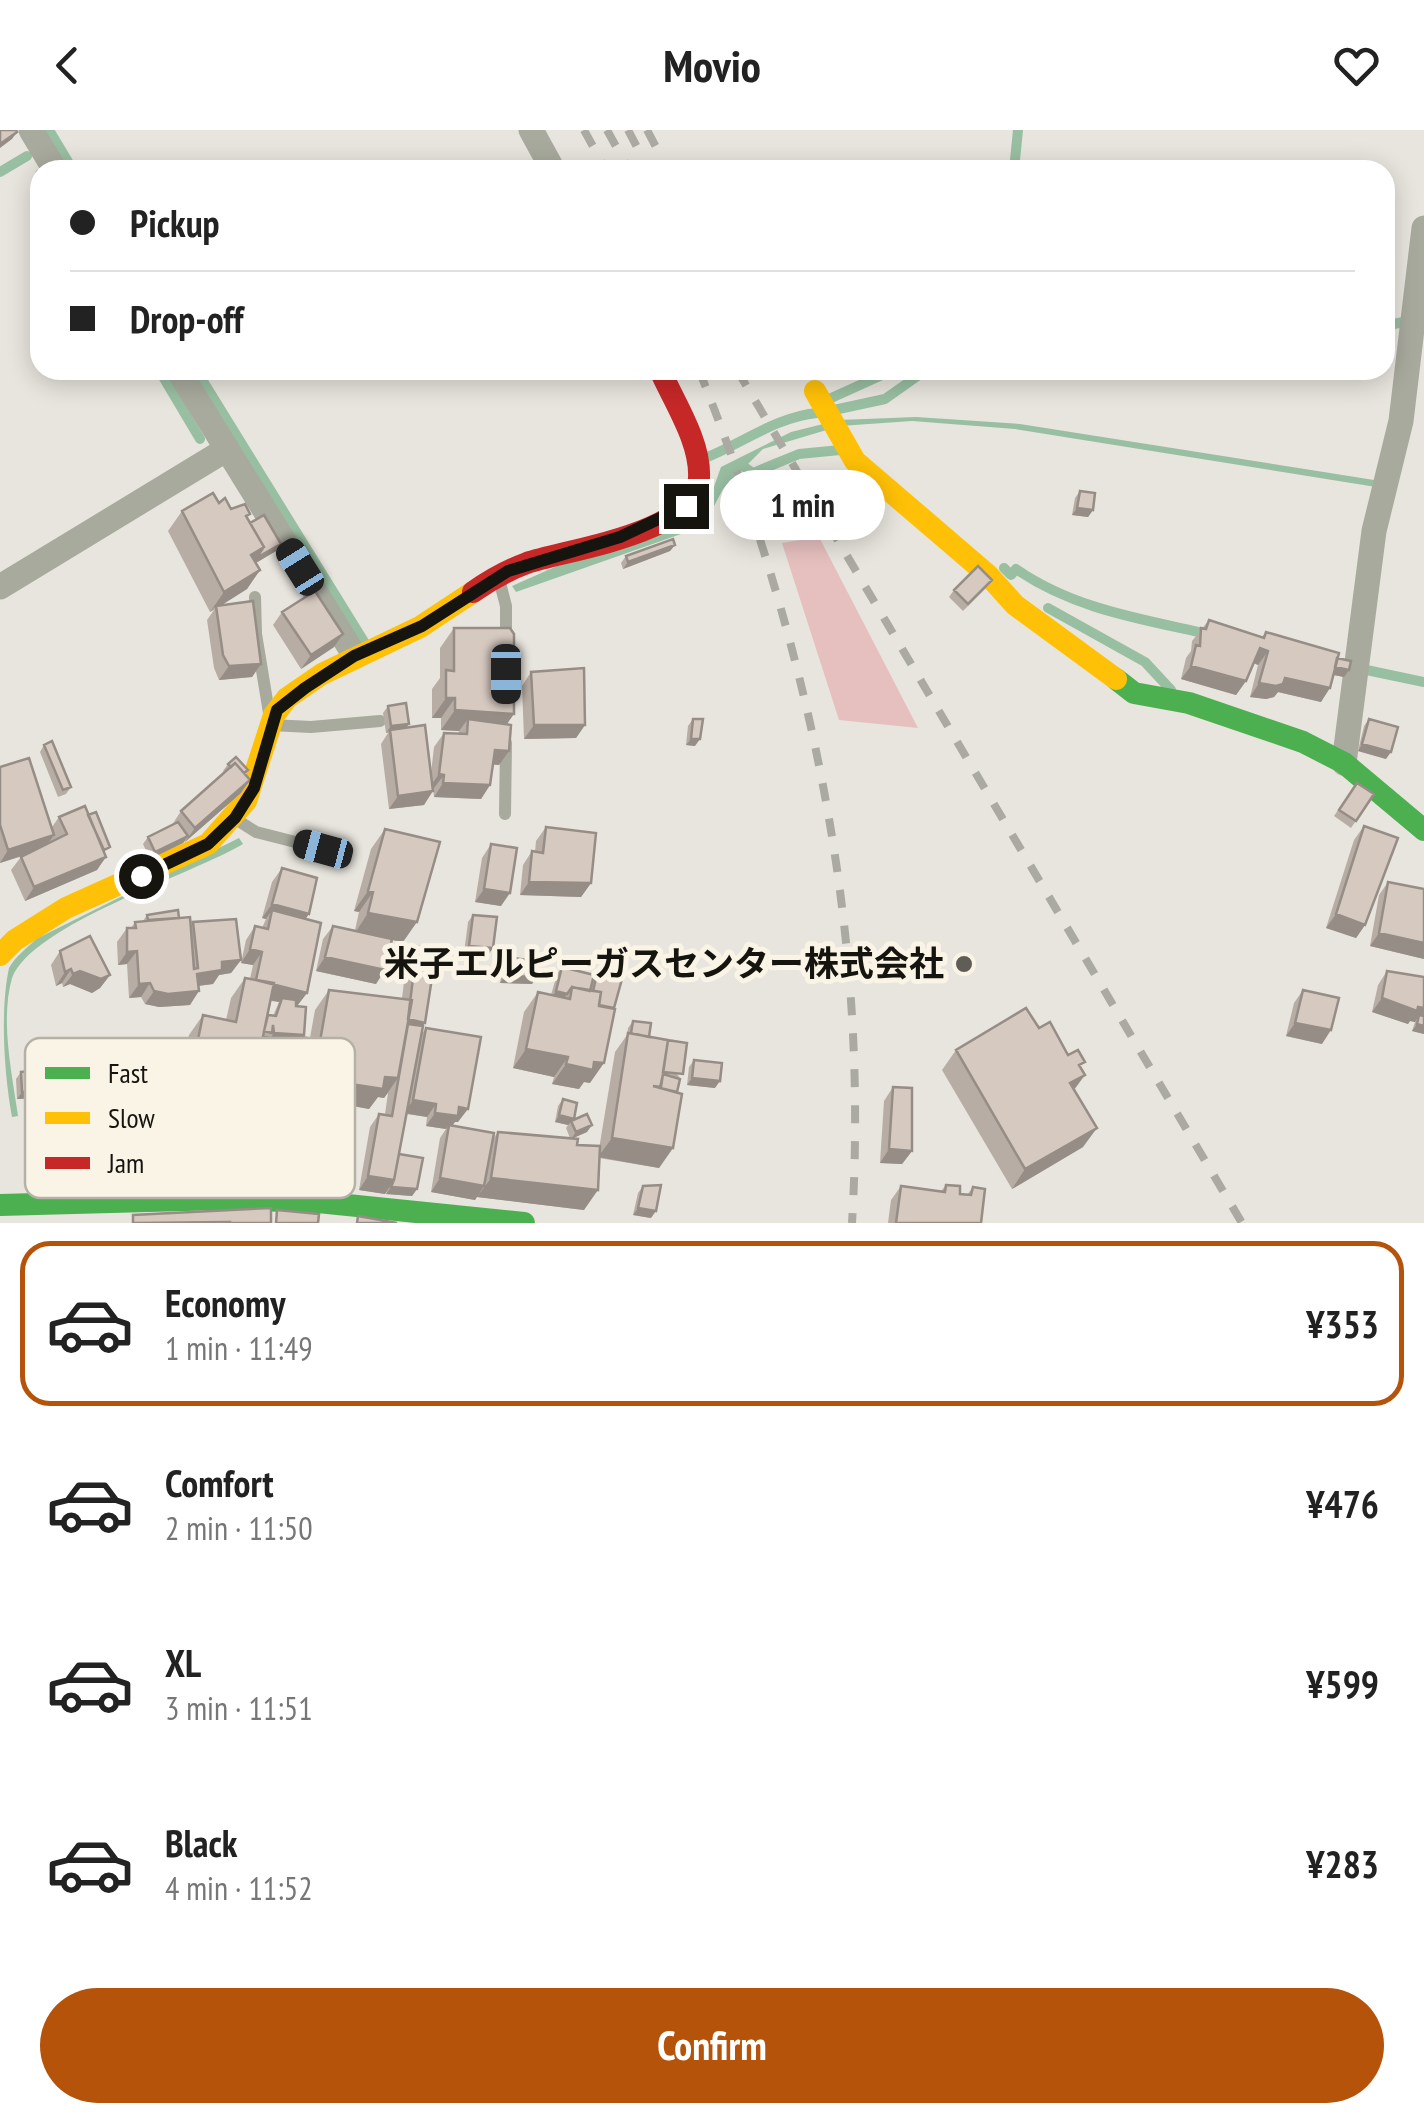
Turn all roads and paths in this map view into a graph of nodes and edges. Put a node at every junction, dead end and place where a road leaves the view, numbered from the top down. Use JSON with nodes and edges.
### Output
{"nodes":[{"id":1,"x":30,"y":130,"type":"edge"},
{"id":2,"x":532,"y":130,"type":"edge"},
{"id":3,"x":49,"y":160,"type":"edge"},
{"id":4,"x":548,"y":160,"type":"edge"},
{"id":5,"x":1424,"y":228,"type":"edge"},
{"id":6,"x":1419,"y":318,"type":"edge"},
{"id":7,"x":184,"y":380,"type":"edge"},
{"id":8,"x":664,"y":380,"type":"edge"},
{"id":9,"x":816,"y":391,"type":"dead end"},
{"id":10,"x":227,"y":448,"type":"junction"},
{"id":11,"x":498,"y":576,"type":"junction"},
{"id":12,"x":0,"y":588,"type":"edge"},
{"id":13,"x":255,"y":597,"type":"edge"},
{"id":14,"x":354,"y":656,"type":"junction"},
{"id":15,"x":506,"y":657,"type":"edge"},
{"id":16,"x":380,"y":721,"type":"dead end"},
{"id":17,"x":271,"y":724,"type":"junction"},
{"id":18,"x":506,"y":725,"type":"edge"},
{"id":19,"x":1344,"y":763,"type":"junction"},
{"id":20,"x":505,"y":814,"type":"dead end"},
{"id":21,"x":235,"y":818,"type":"junction"},
{"id":22,"x":1424,"y":830,"type":"edge"},
{"id":23,"x":323,"y":849,"type":"dead end"},
{"id":24,"x":0,"y":955,"type":"edge"},
{"id":25,"x":0,"y":1205,"type":"edge"},
{"id":26,"x":415,"y":1219,"type":"edge"},
{"id":27,"x":524,"y":1223,"type":"edge"}],
"edges":[{"from":1,"to":3,"type":"street"},
{"from":2,"to":4,"type":"street"},
{"from":5,"to":6,"type":"street"},
{"from":6,"to":19,"type":"street"},
{"from":7,"to":10,"type":"street"},
{"from":8,"to":11,"type":"street"},
{"from":9,"to":19,"type":"street"},
{"from":10,"to":12,"type":"street"},
{"from":10,"to":14,"type":"street"},
{"from":11,"to":14,"type":"street"},
{"from":11,"to":15,"type":"lane"},
{"from":13,"to":17,"type":"lane"},
{"from":14,"to":17,"type":"street"},
{"from":16,"to":17,"type":"lane"},
{"from":17,"to":21,"type":"street"},
{"from":18,"to":20,"type":"lane"},
{"from":19,"to":22,"type":"street"},
{"from":21,"to":23,"type":"lane"},
{"from":21,"to":24,"type":"street"},
{"from":25,"to":26,"type":"street"},
{"from":26,"to":27,"type":"street"}]}
